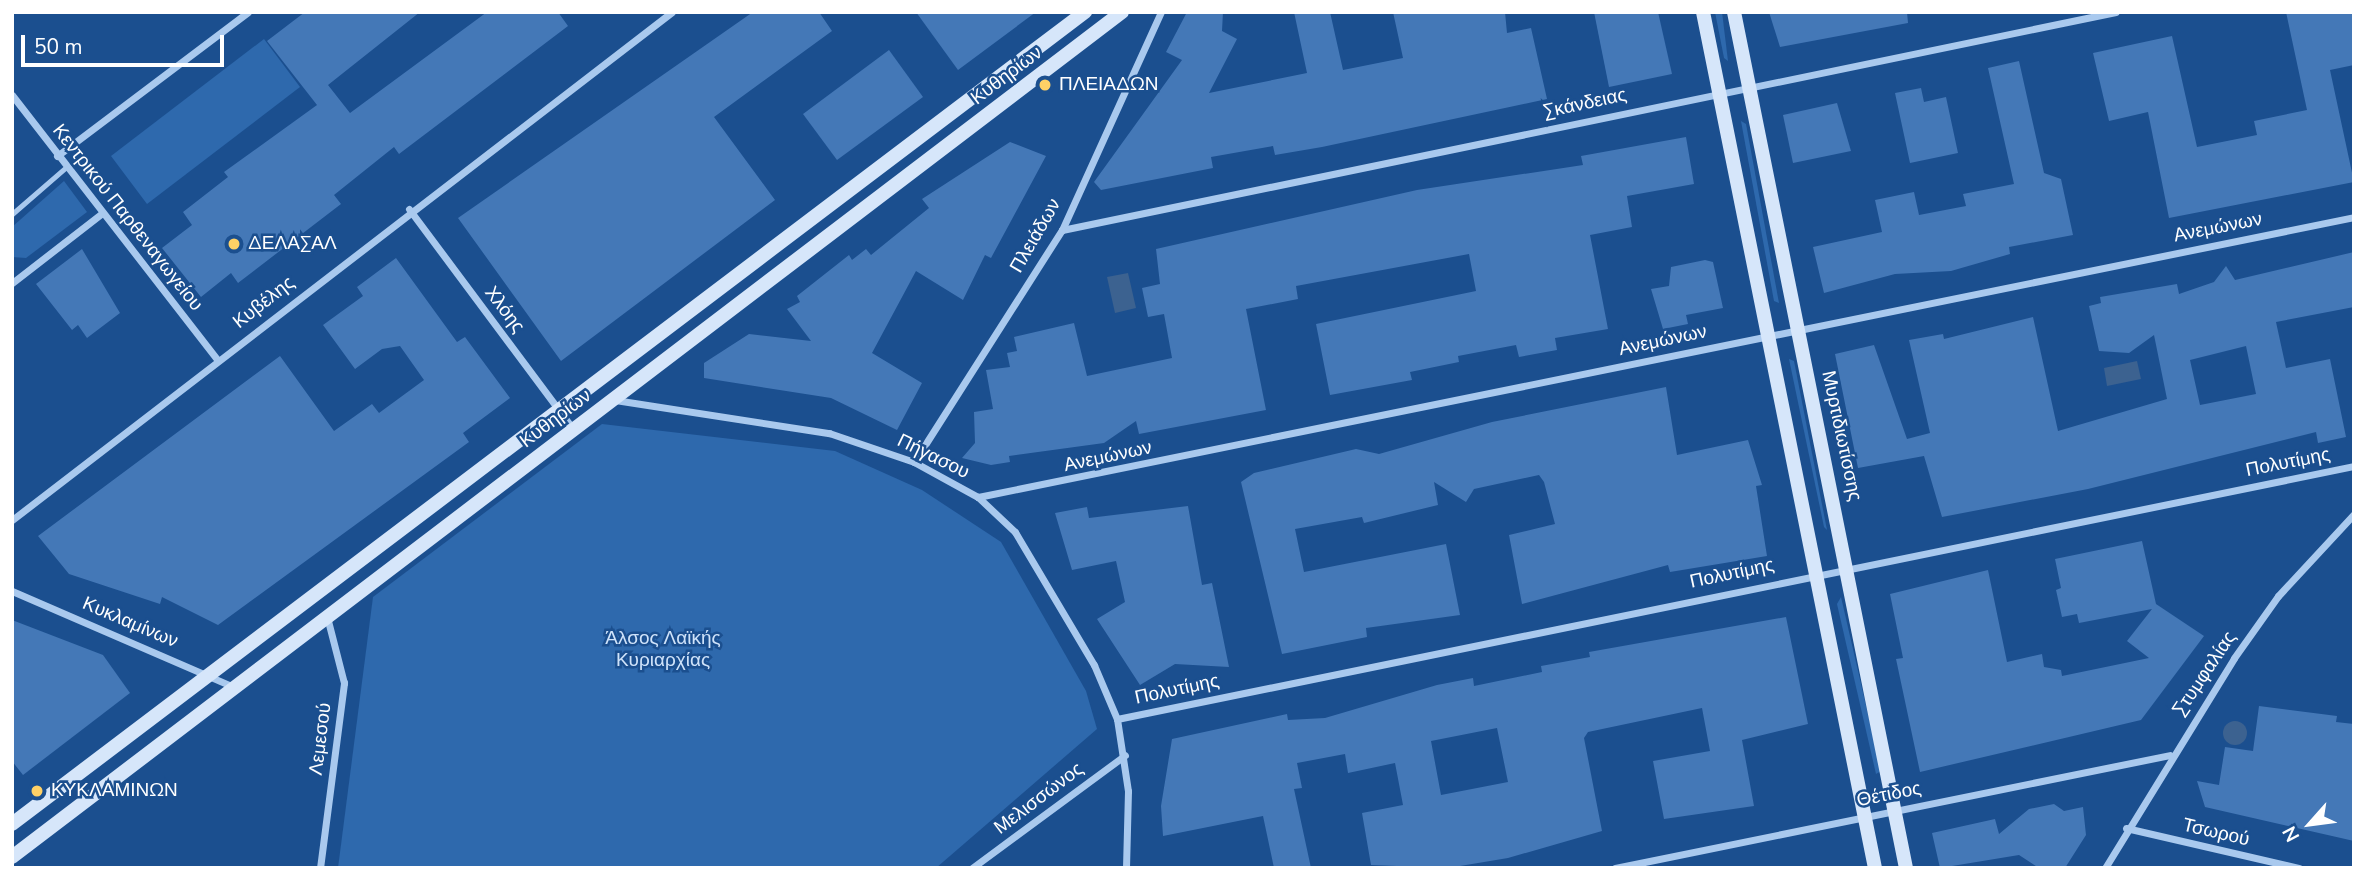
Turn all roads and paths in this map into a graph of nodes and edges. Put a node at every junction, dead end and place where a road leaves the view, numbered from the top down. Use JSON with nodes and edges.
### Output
{"nodes":[{"id":1,"x":248,"y":12,"type":"edge"},
{"id":2,"x":672,"y":12,"type":"edge"},
{"id":3,"x":1086,"y":12,"type":"edge"},
{"id":4,"x":1122,"y":12,"type":"edge"},
{"id":5,"x":1161,"y":12,"type":"edge"},
{"id":6,"x":1703,"y":12,"type":"edge"},
{"id":7,"x":1734,"y":12,"type":"edge"},
{"id":8,"x":2116,"y":12,"type":"edge"},
{"id":9,"x":1749,"y":86,"type":"junction"},
{"id":10,"x":1720,"y":92,"type":"junction"},
{"id":11,"x":12,"y":95,"type":"edge"},
{"id":12,"x":57,"y":156,"type":"junction"},
{"id":13,"x":66,"y":167,"type":"junction"},
{"id":14,"x":409,"y":209,"type":"junction"},
{"id":15,"x":12,"y":214,"type":"edge"},
{"id":16,"x":100,"y":214,"type":"junction"},
{"id":17,"x":2354,"y":217,"type":"edge"},
{"id":18,"x":1062,"y":229,"type":"junction"},
{"id":19,"x":12,"y":284,"type":"edge"},
{"id":20,"x":1799,"y":329,"type":"junction"},
{"id":21,"x":1771,"y":335,"type":"junction"},
{"id":22,"x":218,"y":359,"type":"junction"},
{"id":23,"x":614,"y":399,"type":"junction"},
{"id":24,"x":559,"y":410,"type":"junction"},
{"id":25,"x":574,"y":429,"type":"junction"},
{"id":26,"x":914,"y":462,"type":"junction"},
{"id":27,"x":2354,"y":466,"type":"edge"},
{"id":28,"x":978,"y":497,"type":"junction"},
{"id":29,"x":2354,"y":514,"type":"edge"},
{"id":30,"x":12,"y":520,"type":"edge"},
{"id":31,"x":1849,"y":566,"type":"junction"},
{"id":32,"x":1818,"y":572,"type":"junction"},
{"id":33,"x":12,"y":592,"type":"edge"},
{"id":34,"x":327,"y":617,"type":"junction"},
{"id":35,"x":211,"y":674,"type":"junction"},
{"id":36,"x":234,"y":688,"type":"junction"},
{"id":37,"x":1117,"y":719,"type":"junction"},
{"id":38,"x":1125,"y":755,"type":"junction"},
{"id":39,"x":2169,"y":755,"type":"junction"},
{"id":40,"x":1899,"y":809,"type":"junction"},
{"id":41,"x":1868,"y":816,"type":"junction"},
{"id":42,"x":12,"y":824,"type":"edge"},
{"id":43,"x":2126,"y":828,"type":"junction"},
{"id":44,"x":12,"y":857,"type":"edge"},
{"id":45,"x":1627,"y":867,"type":"edge"},
{"id":46,"x":320,"y":868,"type":"edge"},
{"id":47,"x":972,"y":868,"type":"edge"},
{"id":48,"x":1126,"y":868,"type":"edge"},
{"id":49,"x":1615,"y":868,"type":"edge"},
{"id":50,"x":1875,"y":868,"type":"edge"},
{"id":51,"x":1906,"y":868,"type":"edge"},
{"id":52,"x":2105,"y":868,"type":"edge"},
{"id":53,"x":2299,"y":868,"type":"edge"}],
"edges":[{"from":1,"to":12,"type":"street"},
{"from":2,"to":14,"type":"street","name":"Κυβέλης"},
{"from":3,"to":24,"type":"street","name":"Κυθηρίων"},
{"from":4,"to":23,"type":"street","name":"Κυθηρίων"},
{"from":5,"to":18,"type":"street","name":"Πλειάδων"},
{"from":6,"to":10,"type":"street"},
{"from":7,"to":9,"type":"street","name":"Μυρτιδιωτίσσης"},
{"from":8,"to":9,"type":"street","name":"Σκάνδειας"},
{"from":9,"to":10,"type":"street","name":"Σκάνδειας"},
{"from":9,"to":20,"type":"street","name":"Μυρτιδιωτίσσης"},
{"from":10,"to":18,"type":"street","name":"Σκάνδειας"},
{"from":10,"to":21,"type":"street"},
{"from":11,"to":12,"type":"street","name":"Κεντρικού Παρθεναγωγείου"},
{"from":12,"to":13,"type":"street","name":"Κεντρικού Παρθεναγωγείου"},
{"from":13,"to":15,"type":"lane"},
{"from":13,"to":16,"type":"street","name":"Κεντρικού Παρθεναγωγείου"},
{"from":14,"to":22,"type":"street","name":"Κυβέλης"},
{"from":14,"to":24,"type":"street","name":"Χλόης"},
{"from":16,"to":19,"type":"street"},
{"from":16,"to":22,"type":"street","name":"Κεντρικού Παρθεναγωγείου"},
{"from":17,"to":20,"type":"street","name":"Ανεμώνων"},
{"from":18,"to":26,"type":"street","name":"Πλειάδων"},
{"from":20,"to":21,"type":"street","name":"Ανεμώνων"},
{"from":20,"to":31,"type":"street","name":"Μυρτιδιωτίσσης"},
{"from":21,"to":28,"type":"street","name":"Ανεμώνων"},
{"from":21,"to":32,"type":"street"},
{"from":22,"to":30,"type":"street","name":"Κυβέλης"},
{"from":23,"to":25,"type":"street","name":"Κυθηρίων"},
{"from":23,"to":26,"type":"street","name":"Πήγασου"},
{"from":24,"to":25,"type":"street","name":"Χλόης"},
{"from":24,"to":35,"type":"street","name":"Κυθηρίων"},
{"from":25,"to":34,"type":"street","name":"Κυθηρίων"},
{"from":26,"to":28,"type":"street","name":"Πήγασου"},
{"from":27,"to":31,"type":"street","name":"Πολυτίμης"},
{"from":28,"to":37,"type":"street","name":"Πήγασου"},
{"from":29,"to":39,"type":"street","name":"Στυμφαλίας"},
{"from":31,"to":32,"type":"street","name":"Πολυτίμης"},
{"from":31,"to":40,"type":"street","name":"Μυρτιδιωτίσσης"},
{"from":32,"to":37,"type":"street","name":"Πολυτίμης"},
{"from":32,"to":41,"type":"street"},
{"from":33,"to":35,"type":"street","name":"Κυκλαμίνων"},
{"from":34,"to":36,"type":"street","name":"Κυθηρίων"},
{"from":34,"to":46,"type":"street","name":"Λεμεσού"},
{"from":35,"to":36,"type":"street","name":"Κυκλαμίνων"},
{"from":35,"to":42,"type":"street","name":"Κυθηρίων"},
{"from":36,"to":44,"type":"street","name":"Κυθηρίων"},
{"from":37,"to":38,"type":"street","name":"Πήγασου"},
{"from":38,"to":47,"type":"street","name":"Μελισσώνος"},
{"from":38,"to":48,"type":"street","name":"Πήγασου"},
{"from":39,"to":40,"type":"street","name":"Θέτιδος"},
{"from":39,"to":43,"type":"street","name":"Στυμφαλίας"},
{"from":40,"to":41,"type":"street","name":"Θέτιδος"},
{"from":40,"to":51,"type":"street","name":"Μυρτιδιωτίσσης"},
{"from":41,"to":45,"type":"street","name":"Θέτιδος"},
{"from":41,"to":50,"type":"street"},
{"from":43,"to":52,"type":"street","name":"Στυμφαλίας"},
{"from":43,"to":53,"type":"street","name":"Τσωρού"},
{"from":45,"to":49,"type":"street","name":"Θέτιδος"}]}
